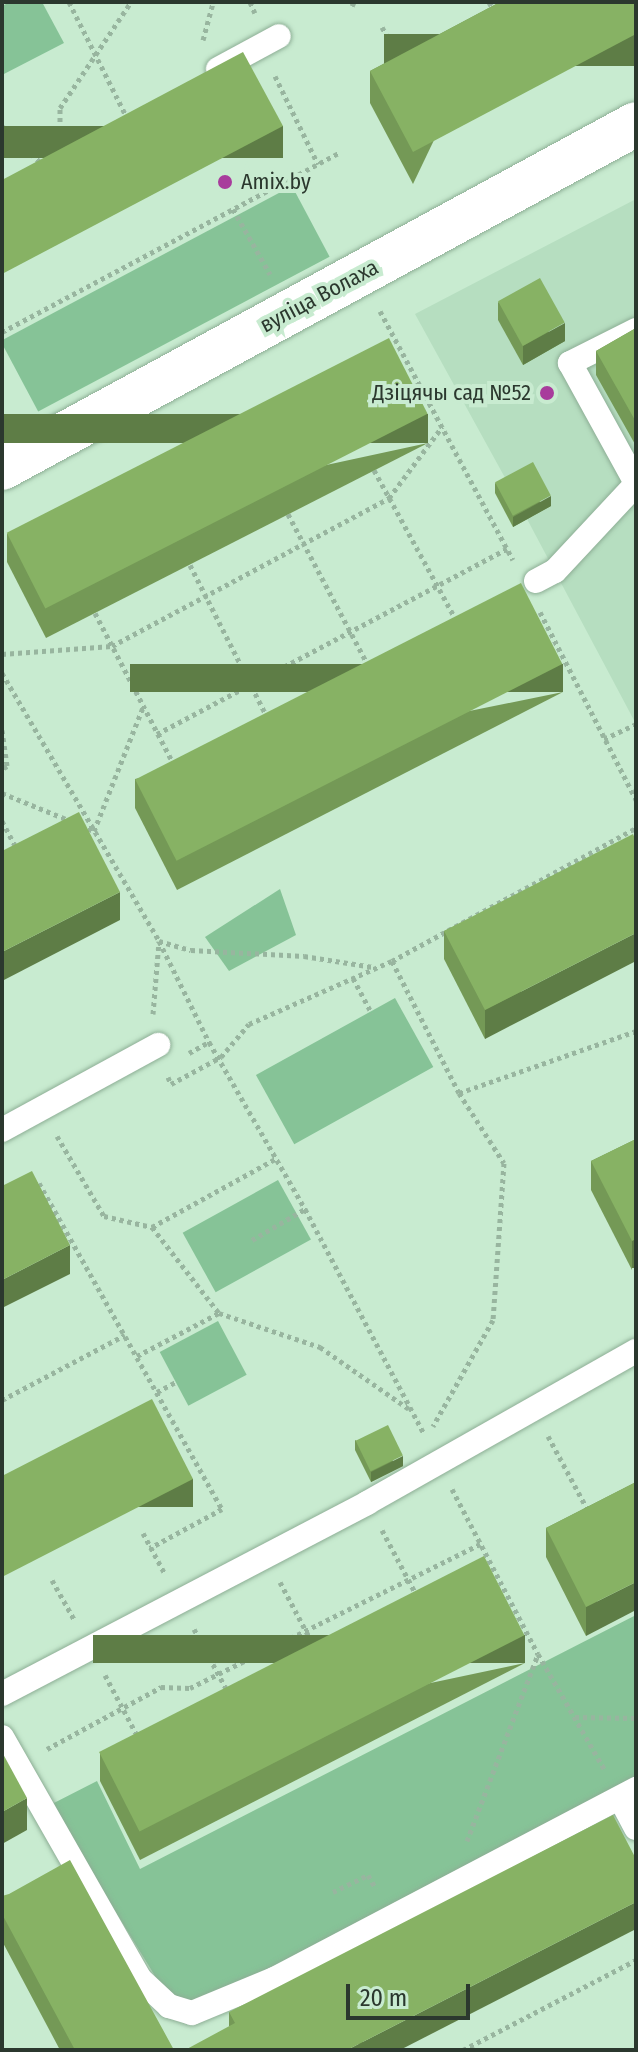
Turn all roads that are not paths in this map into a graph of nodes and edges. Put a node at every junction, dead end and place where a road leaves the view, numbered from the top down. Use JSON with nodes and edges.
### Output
{"nodes":[{"id":1,"x":270,"y":41,"type":"road end"},
{"id":2,"x":191,"y":83,"type":"edge"},
{"id":3,"x":636,"y":124,"type":"edge"},
{"id":4,"x":636,"y":330,"type":"edge"},
{"id":5,"x":2,"y":468,"type":"edge"},
{"id":6,"x":636,"y":484,"type":"edge"},
{"id":7,"x":536,"y":592,"type":"road end"},
{"id":8,"x":161,"y":1056,"type":"road end"},
{"id":9,"x":2,"y":1130,"type":"edge"},
{"id":10,"x":636,"y":1351,"type":"edge"},
{"id":11,"x":2,"y":1694,"type":"edge"},
{"id":12,"x":2,"y":1737,"type":"edge"},
{"id":13,"x":622,"y":1788,"type":"edge"},
{"id":14,"x":636,"y":1828,"type":"edge"},
{"id":15,"x":75,"y":1867,"type":"junction"},
{"id":16,"x":51,"y":1881,"type":"edge"}],
"edges":[{"from":1,"to":2,"type":"lane"},
{"from":3,"to":5,"type":"street","name":"вуліца Волаха"},
{"from":4,"to":6,"type":"lane"},
{"from":6,"to":7,"type":"lane"},
{"from":8,"to":9,"type":"lane"},
{"from":10,"to":11,"type":"lane"},
{"from":12,"to":15,"type":"lane"},
{"from":13,"to":14,"type":"lane"},
{"from":13,"to":15,"type":"lane"},
{"from":15,"to":16,"type":"lane"}]}
